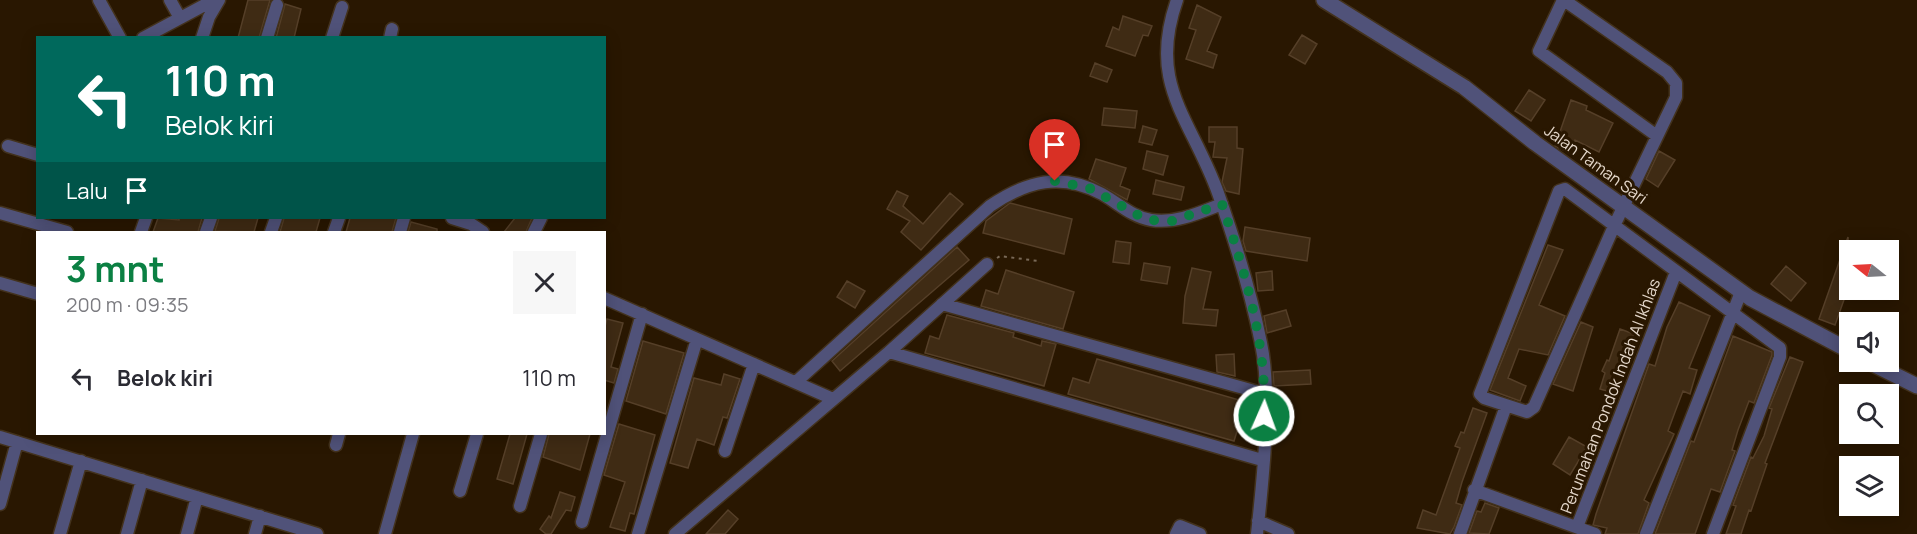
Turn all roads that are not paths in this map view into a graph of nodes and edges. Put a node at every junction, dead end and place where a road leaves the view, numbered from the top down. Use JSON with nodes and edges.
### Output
{"nodes":[{"id":1,"x":99,"y":0,"type":"edge"},
{"id":2,"x":170,"y":0,"type":"edge"},
{"id":3,"x":214,"y":0,"type":"edge"},
{"id":4,"x":219,"y":0,"type":"edge"},
{"id":5,"x":1177,"y":0,"type":"edge"},
{"id":6,"x":1324,"y":0,"type":"edge"},
{"id":7,"x":1564,"y":0,"type":"edge"},
{"id":8,"x":277,"y":5,"type":"dead end"},
{"id":9,"x":342,"y":7,"type":"dead end"},
{"id":10,"x":180,"y":18,"type":"junction"},
{"id":11,"x":119,"y":36,"type":"edge"},
{"id":12,"x":147,"y":36,"type":"edge"},
{"id":13,"x":203,"y":36,"type":"edge"},
{"id":14,"x":268,"y":36,"type":"edge"},
{"id":15,"x":333,"y":36,"type":"edge"},
{"id":16,"x":1657,"y":136,"type":"junction"},
{"id":17,"x":8,"y":146,"type":"dead end"},
{"id":18,"x":36,"y":154,"type":"edge"},
{"id":19,"x":1222,"y":204,"type":"junction"},
{"id":20,"x":1623,"y":206,"type":"junction"},
{"id":21,"x":0,"y":213,"type":"edge"},
{"id":22,"x":455,"y":219,"type":"edge"},
{"id":23,"x":1615,"y":224,"type":"junction"},
{"id":24,"x":471,"y":225,"type":"edge"},
{"id":25,"x":63,"y":231,"type":"edge"},
{"id":26,"x":987,"y":264,"type":"road end"},
{"id":27,"x":1676,"y":272,"type":"junction"},
{"id":28,"x":0,"y":284,"type":"edge"},
{"id":29,"x":1741,"y":292,"type":"junction"},
{"id":30,"x":36,"y":293,"type":"edge"},
{"id":31,"x":606,"y":299,"type":"edge"},
{"id":32,"x":942,"y":304,"type":"junction"},
{"id":33,"x":1731,"y":312,"type":"junction"},
{"id":34,"x":642,"y":314,"type":"junction"},
{"id":35,"x":697,"y":339,"type":"junction"},
{"id":36,"x":1839,"y":345,"type":"edge"},
{"id":37,"x":889,"y":352,"type":"junction"},
{"id":38,"x":754,"y":364,"type":"junction"},
{"id":39,"x":1889,"y":372,"type":"edge"},
{"id":40,"x":796,"y":382,"type":"junction"},
{"id":41,"x":1917,"y":386,"type":"edge"},
{"id":42,"x":1265,"y":394,"type":"junction"},
{"id":43,"x":833,"y":399,"type":"junction"},
{"id":44,"x":1506,"y":406,"type":"junction"},
{"id":45,"x":413,"y":435,"type":"edge"},
{"id":46,"x":477,"y":435,"type":"edge"},
{"id":47,"x":541,"y":435,"type":"edge"},
{"id":48,"x":0,"y":437,"type":"edge"},
{"id":49,"x":16,"y":442,"type":"junction"},
{"id":50,"x":725,"y":451,"type":"dead end"},
{"id":51,"x":1262,"y":460,"type":"junction"},
{"id":52,"x":81,"y":462,"type":"junction"},
{"id":53,"x":141,"y":480,"type":"junction"},
{"id":54,"x":1474,"y":490,"type":"junction"},
{"id":55,"x":460,"y":491,"type":"dead end"},
{"id":56,"x":197,"y":497,"type":"junction"},
{"id":57,"x":0,"y":504,"type":"edge"},
{"id":58,"x":520,"y":506,"type":"dead end"},
{"id":59,"x":260,"y":516,"type":"junction"},
{"id":60,"x":1258,"y":520,"type":"junction"},
{"id":61,"x":582,"y":522,"type":"dead end"},
{"id":62,"x":1577,"y":528,"type":"junction"},
{"id":63,"x":60,"y":534,"type":"edge"},
{"id":64,"x":127,"y":534,"type":"edge"},
{"id":65,"x":187,"y":534,"type":"edge"},
{"id":66,"x":255,"y":534,"type":"edge"},
{"id":67,"x":317,"y":534,"type":"edge"},
{"id":68,"x":385,"y":534,"type":"edge"},
{"id":69,"x":638,"y":534,"type":"edge"},
{"id":70,"x":675,"y":534,"type":"edge"},
{"id":71,"x":1176,"y":534,"type":"edge"},
{"id":72,"x":1200,"y":534,"type":"edge"},
{"id":73,"x":1257,"y":534,"type":"edge"},
{"id":74,"x":1288,"y":534,"type":"edge"},
{"id":75,"x":1461,"y":534,"type":"edge"},
{"id":76,"x":1595,"y":534,"type":"edge"},
{"id":77,"x":1646,"y":534,"type":"edge"},
{"id":78,"x":1713,"y":534,"type":"edge"}],
"edges":[{"from":1,"to":11,"type":"street"},
{"from":2,"to":10,"type":"street"},
{"from":3,"to":10,"type":"street"},
{"from":4,"to":13,"type":"street"},
{"from":5,"to":19,"type":"street"},
{"from":6,"to":20,"type":"street","name":"Jalan Taman Sari"},
{"from":7,"to":16,"type":"street","name":"Perumahan Pondok Indah Al Ikhlas"},
{"from":7,"to":16,"type":"street"},
{"from":8,"to":14,"type":"street"},
{"from":9,"to":15,"type":"street"},
{"from":10,"to":12,"type":"street"},
{"from":16,"to":20,"type":"street","name":"Perumahan Pondok Indah Al Ikhlas"},
{"from":17,"to":18,"type":"street"},
{"from":19,"to":40,"type":"street"},
{"from":19,"to":42,"type":"street"},
{"from":20,"to":23,"type":"street","name":"Perumahan Pondok Indah Al Ikhlas"},
{"from":20,"to":29,"type":"street","name":"Jalan Taman Sari"},
{"from":21,"to":25,"type":"street"},
{"from":22,"to":24,"type":"street"},
{"from":23,"to":27,"type":"street","name":"Perumahan Pondok Indah Al Ikhlas"},
{"from":23,"to":44,"type":"street","name":"Perumahan Pondok Indah Al Ikhlas"},
{"from":23,"to":44,"type":"street","name":"Perumahan Pondok Indah Al Ikhlas"},
{"from":26,"to":32,"type":"street"},
{"from":27,"to":33,"type":"street"},
{"from":27,"to":62,"type":"street","name":"Perumahan Pondok Indah Al Ikhlas"},
{"from":28,"to":30,"type":"street"},
{"from":29,"to":33,"type":"street"},
{"from":29,"to":36,"type":"street","name":"Jalan Taman Sari"},
{"from":31,"to":34,"type":"street"},
{"from":32,"to":37,"type":"street"},
{"from":32,"to":42,"type":"street"},
{"from":33,"to":77,"type":"street"},
{"from":33,"to":78,"type":"street"},
{"from":34,"to":35,"type":"street"},
{"from":34,"to":61,"type":"street"},
{"from":35,"to":38,"type":"street"},
{"from":35,"to":69,"type":"street"},
{"from":37,"to":43,"type":"street"},
{"from":37,"to":51,"type":"street"},
{"from":38,"to":40,"type":"street"},
{"from":38,"to":50,"type":"street"},
{"from":39,"to":41,"type":"street"},
{"from":40,"to":43,"type":"street"},
{"from":42,"to":51,"type":"street"},
{"from":43,"to":70,"type":"street"},
{"from":44,"to":54,"type":"street"},
{"from":45,"to":68,"type":"street"},
{"from":46,"to":55,"type":"street"},
{"from":47,"to":58,"type":"street"},
{"from":48,"to":49,"type":"street"},
{"from":49,"to":52,"type":"street"},
{"from":49,"to":57,"type":"street"},
{"from":51,"to":60,"type":"street"},
{"from":52,"to":53,"type":"street"},
{"from":52,"to":63,"type":"street"},
{"from":53,"to":56,"type":"street"},
{"from":53,"to":64,"type":"street"},
{"from":54,"to":62,"type":"street","name":"Perumahan Pondok Indah Al Ikhlas"},
{"from":54,"to":75,"type":"street"},
{"from":56,"to":59,"type":"street"},
{"from":56,"to":65,"type":"street"},
{"from":59,"to":66,"type":"street"},
{"from":59,"to":67,"type":"street"},
{"from":60,"to":73,"type":"street"},
{"from":60,"to":74,"type":"street"},
{"from":62,"to":76,"type":"street"},
{"from":71,"to":72,"type":"street"}]}
